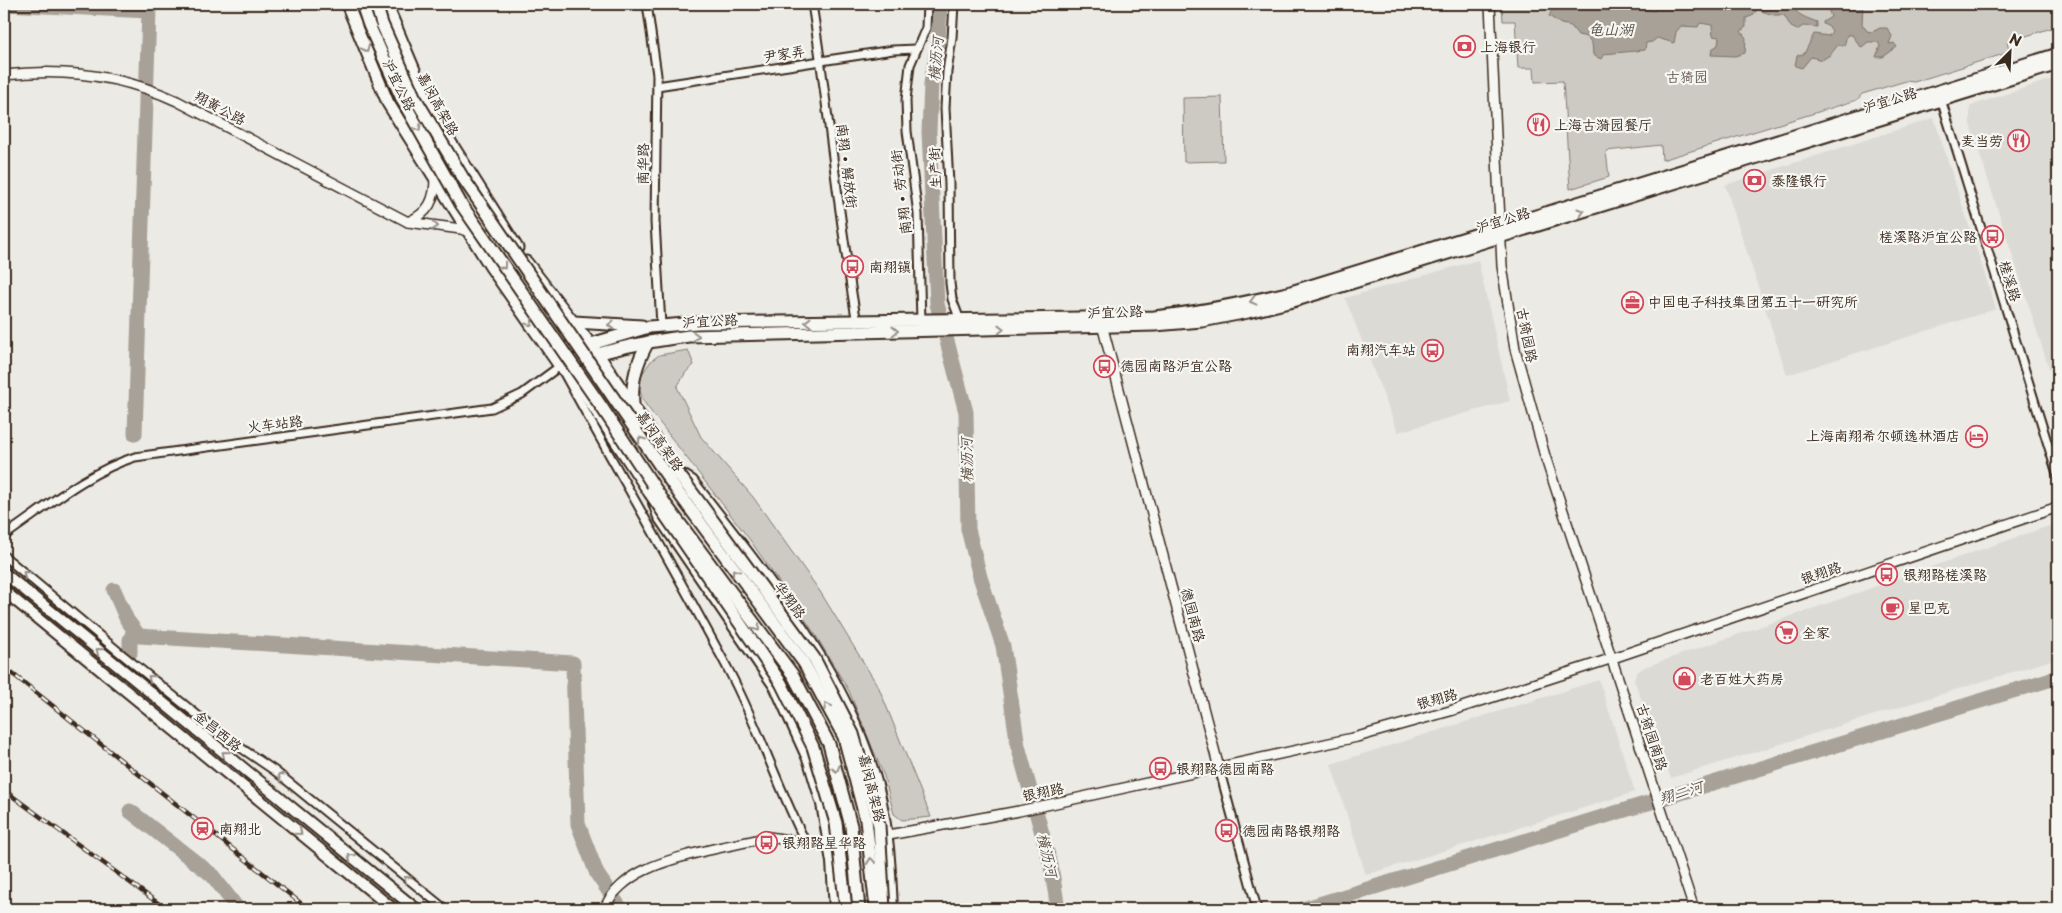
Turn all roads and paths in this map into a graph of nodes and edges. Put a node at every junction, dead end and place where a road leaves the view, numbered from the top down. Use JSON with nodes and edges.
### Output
{"nodes":[{"id":1,"x":347,"y":4,"type":"edge"},
{"id":2,"x":362,"y":4,"type":"edge"},
{"id":3,"x":376,"y":4,"type":"edge"},
{"id":4,"x":386,"y":4,"type":"edge"},
{"id":5,"x":647,"y":4,"type":"edge"},
{"id":6,"x":812,"y":4,"type":"edge"},
{"id":7,"x":927,"y":4,"type":"edge"},
{"id":8,"x":954,"y":4,"type":"edge"},
{"id":9,"x":1490,"y":4,"type":"edge"},
{"id":10,"x":916,"y":49,"type":"junction"},
{"id":11,"x":2058,"y":54,"type":"edge"},
{"id":12,"x":821,"y":61,"type":"junction"},
{"id":13,"x":2058,"y":64,"type":"edge"},
{"id":14,"x":4,"y":75,"type":"edge"},
{"id":15,"x":657,"y":86,"type":"junction"},
{"id":16,"x":1940,"y":96,"type":"junction"},
{"id":17,"x":435,"y":178,"type":"junction"},
{"id":18,"x":408,"y":222,"type":"junction"},
{"id":19,"x":469,"y":232,"type":"junction"},
{"id":20,"x":1501,"y":232,"type":"junction"},
{"id":21,"x":574,"y":322,"type":"junction"},
{"id":22,"x":1102,"y":323,"type":"junction"},
{"id":23,"x":927,"y":324,"type":"junction"},
{"id":24,"x":661,"y":325,"type":"junction"},
{"id":25,"x":957,"y":325,"type":"junction"},
{"id":26,"x":649,"y":327,"type":"junction"},
{"id":27,"x":858,"y":327,"type":"junction"},
{"id":28,"x":648,"y":342,"type":"junction"},
{"id":29,"x":594,"y":348,"type":"junction"},
{"id":30,"x":550,"y":351,"type":"junction"},
{"id":31,"x":560,"y":366,"type":"junction"},
{"id":32,"x":633,"y":406,"type":"junction"},
{"id":33,"x":677,"y":472,"type":"junction"},
{"id":34,"x":2058,"y":477,"type":"edge"},
{"id":35,"x":650,"y":493,"type":"junction"},
{"id":36,"x":2058,"y":507,"type":"edge"},
{"id":37,"x":4,"y":536,"type":"edge"},
{"id":38,"x":4,"y":556,"type":"edge"},
{"id":39,"x":4,"y":573,"type":"edge"},
{"id":40,"x":4,"y":591,"type":"edge"},
{"id":41,"x":1613,"y":658,"type":"junction"},
{"id":42,"x":1219,"y":768,"type":"junction"},
{"id":43,"x":888,"y":835,"type":"junction"},
{"id":44,"x":804,"y":841,"type":"junction"},
{"id":45,"x":829,"y":846,"type":"junction"},
{"id":46,"x":606,"y":905,"type":"edge"},
{"id":47,"x":1256,"y":907,"type":"edge"},
{"id":48,"x":393,"y":909,"type":"edge"},
{"id":49,"x":416,"y":909,"type":"edge"},
{"id":50,"x":445,"y":909,"type":"edge"},
{"id":51,"x":835,"y":909,"type":"edge"},
{"id":52,"x":846,"y":909,"type":"edge"},
{"id":53,"x":859,"y":909,"type":"edge"},
{"id":54,"x":876,"y":909,"type":"edge"},
{"id":55,"x":884,"y":909,"type":"edge"},
{"id":56,"x":892,"y":909,"type":"edge"},
{"id":57,"x":1694,"y":909,"type":"edge"}],
"edges":[{"from":1,"to":17,"type":"main road","name":"沪宜公路","one_way":true},
{"from":2,"to":53,"type":"main road","name":"嘉闵高架路","one_way":true,"bridge":true},
{"from":54,"to":3,"type":"main road","name":"嘉闵高架路","one_way":true,"bridge":true},
{"from":4,"to":21,"type":"main road","name":"沪宜公路"},
{"from":5,"to":15,"type":"street","name":"南华路"},
{"from":6,"to":12,"type":"street","name":"南翔 • 解放街"},
{"from":7,"to":10,"type":"street","name":"南翔 • 劳动街"},
{"from":8,"to":25,"type":"street","name":"生产街"},
{"from":9,"to":20,"type":"street","name":"古猗园路"},
{"from":10,"to":12,"type":"street","name":"尹家弄"},
{"from":10,"to":23,"type":"street","name":"南翔 • 劳动街"},
{"from":11,"to":16,"type":"main road","name":"沪宜公路"},
{"from":12,"to":15,"type":"street","name":"尹家弄"},
{"from":12,"to":27,"type":"street","name":"南翔 • 解放街"},
{"from":13,"to":16,"type":"main road","name":"沪宜公路"},
{"from":14,"to":18,"type":"street","name":"翔黄公路"},
{"from":15,"to":24,"type":"street","name":"南华路"},
{"from":16,"to":20,"type":"main road","name":"沪宜公路"},
{"from":16,"to":34,"type":"street","name":"槎溪路"},
{"from":17,"to":18,"type":"street"},
{"from":17,"to":19,"type":"main road","name":"沪宜公路"},
{"from":18,"to":19,"type":"street","one_way":true},
{"from":19,"to":30,"type":"main road","name":"沪宜公路","one_way":true},
{"from":20,"to":22,"type":"main road","name":"沪宜公路"},
{"from":20,"to":41,"type":"street","name":"古猗园路"},
{"from":26,"to":21,"type":"main road","one_way":true},
{"from":21,"to":29,"type":"main road","name":"沪宜公路"},
{"from":22,"to":25,"type":"main road","name":"沪宜公路"},
{"from":22,"to":42,"type":"street","name":"德园南路"},
{"from":23,"to":25,"type":"main road","name":"沪宜公路"},
{"from":23,"to":27,"type":"main road","name":"沪宜公路"},
{"from":24,"to":26,"type":"main road","name":"沪宜公路"},
{"from":27,"to":24,"type":"main road","name":"沪宜公路","one_way":true},
{"from":26,"to":29,"type":"main road","name":"沪宜公路"},
{"from":28,"to":27,"type":"main road","name":"沪宜公路","one_way":true},
{"from":28,"to":29,"type":"main road","name":"沪宜公路"},
{"from":28,"to":32,"type":"main road"},
{"from":29,"to":30,"type":"main road"},
{"from":29,"to":31,"type":"main road","name":"沪宜公路"},
{"from":29,"to":32,"type":"main road","name":"华翔路"},
{"from":30,"to":31,"type":"main road","name":"沪宜公路"},
{"from":31,"to":35,"type":"main road"},
{"from":31,"to":37,"type":"street","name":"火车站路"},
{"from":31,"to":44,"type":"street"},
{"from":32,"to":33,"type":"main road","name":"华翔路"},
{"from":33,"to":43,"type":"main road"},
{"from":33,"to":55,"type":"main road","name":"华翔路","bridge":true},
{"from":35,"to":45,"type":"main road"},
{"from":35,"to":52,"type":"main road","bridge":true},
{"from":36,"to":41,"type":"street","name":"银翔路"},
{"from":50,"to":38,"type":"street","one_way":true},
{"from":49,"to":39,"type":"main road","name":"金昌西路","one_way":true},
{"from":40,"to":48,"type":"main road","name":"金昌西路","one_way":true},
{"from":41,"to":42,"type":"street","name":"银翔路"},
{"from":41,"to":57,"type":"street","name":"古猗园南路"},
{"from":42,"to":43,"type":"street","name":"银翔路"},
{"from":42,"to":47,"type":"street","name":"德园南路"},
{"from":43,"to":45,"type":"street","name":"银翔路"},
{"from":43,"to":56,"type":"main road"},
{"from":44,"to":45,"type":"street","name":"银翔路"},
{"from":44,"to":46,"type":"street","name":"银翔路"},
{"from":45,"to":51,"type":"main road"}]}
